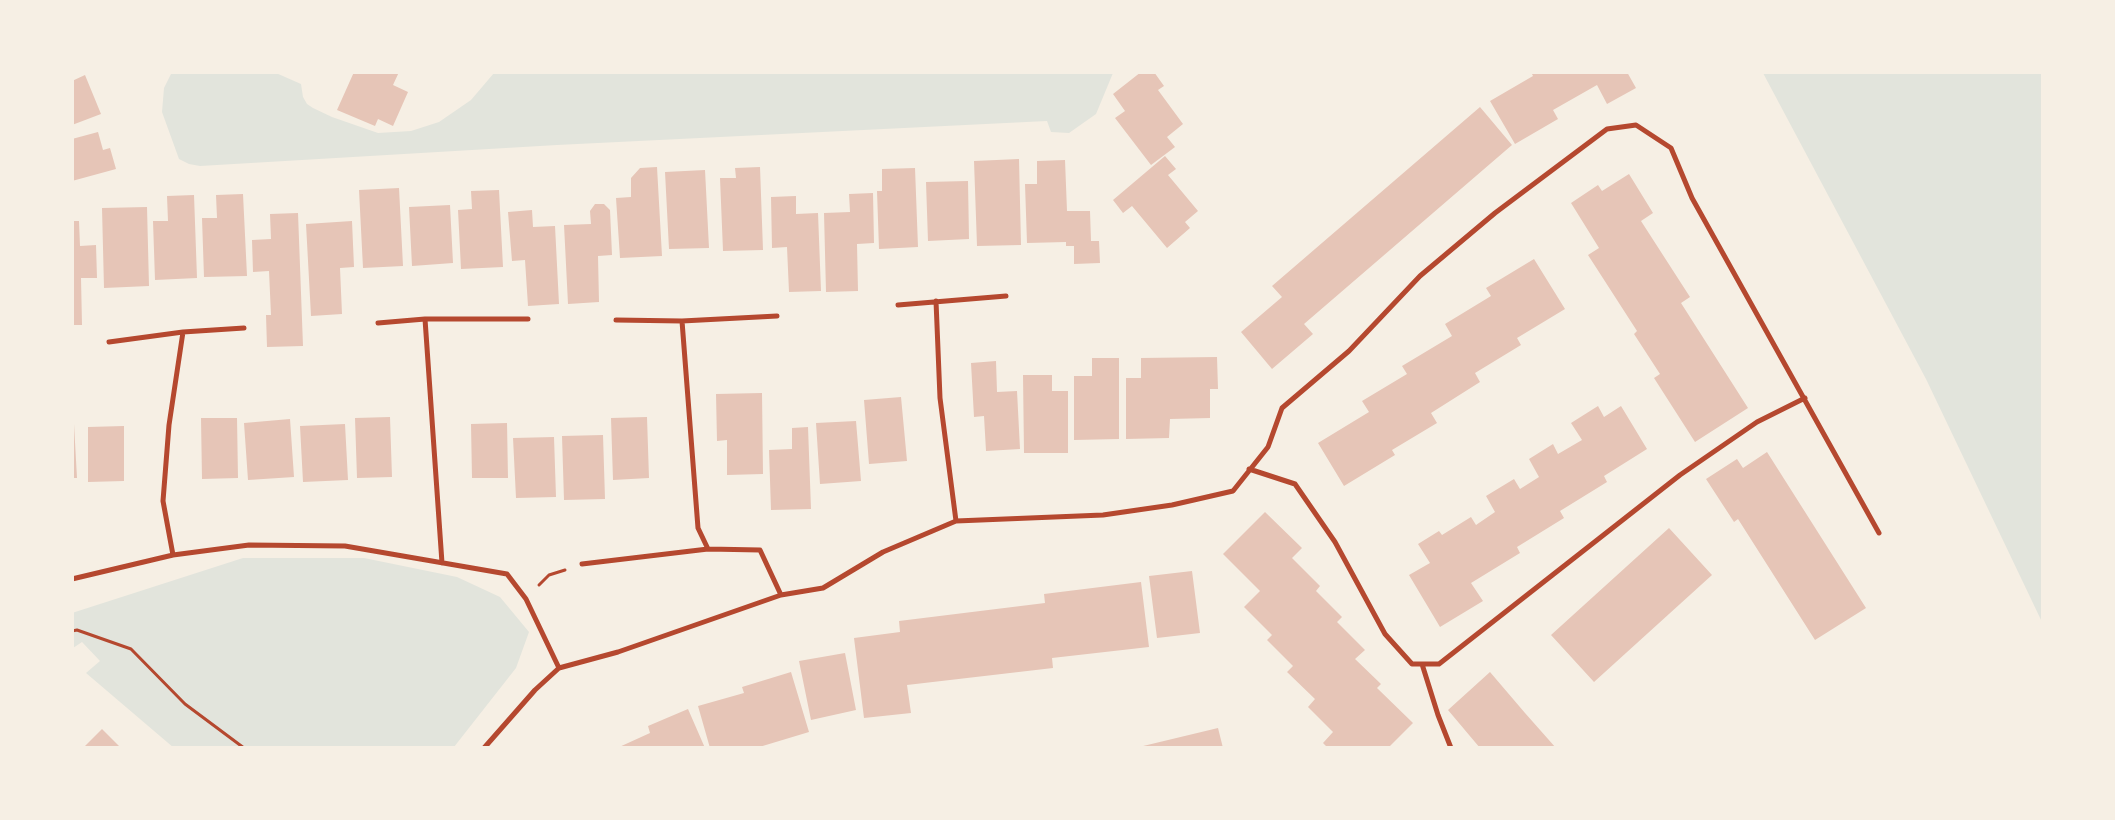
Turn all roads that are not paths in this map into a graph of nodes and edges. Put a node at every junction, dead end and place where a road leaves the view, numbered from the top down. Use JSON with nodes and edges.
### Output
{"nodes":[{"id":1,"x":1006,"y":296,"type":"dead end"},
{"id":2,"x":936,"y":301,"type":"junction"},
{"id":3,"x":898,"y":305,"type":"dead end"},
{"id":4,"x":777,"y":316,"type":"dead end"},
{"id":5,"x":425,"y":319,"type":"junction"},
{"id":6,"x":528,"y":319,"type":"dead end"},
{"id":7,"x":616,"y":320,"type":"dead end"},
{"id":8,"x":682,"y":321,"type":"junction"},
{"id":9,"x":378,"y":323,"type":"dead end"},
{"id":10,"x":244,"y":328,"type":"dead end"},
{"id":11,"x":183,"y":332,"type":"junction"},
{"id":12,"x":109,"y":342,"type":"dead end"},
{"id":13,"x":1804,"y":398,"type":"junction"},
{"id":14,"x":1249,"y":469,"type":"junction"},
{"id":15,"x":956,"y":521,"type":"junction"},
{"id":16,"x":1879,"y":532,"type":"dead end"},
{"id":17,"x":708,"y":549,"type":"junction"},
{"id":18,"x":173,"y":554,"type":"junction"},
{"id":19,"x":442,"y":563,"type":"junction"},
{"id":20,"x":582,"y":564,"type":"road end"},
{"id":21,"x":72,"y":579,"type":"edge"},
{"id":22,"x":781,"y":595,"type":"junction"},
{"id":23,"x":1422,"y":664,"type":"junction"},
{"id":24,"x":559,"y":668,"type":"junction"},
{"id":25,"x":484,"y":748,"type":"edge"},
{"id":26,"x":1451,"y":748,"type":"edge"}],
"edges":[{"from":1,"to":2,"type":"street"},
{"from":2,"to":3,"type":"street"},
{"from":2,"to":15,"type":"street"},
{"from":4,"to":8,"type":"street"},
{"from":5,"to":6,"type":"street"},
{"from":5,"to":9,"type":"street"},
{"from":5,"to":19,"type":"street"},
{"from":7,"to":8,"type":"street"},
{"from":8,"to":17,"type":"street"},
{"from":10,"to":11,"type":"street"},
{"from":11,"to":12,"type":"street"},
{"from":11,"to":18,"type":"street"},
{"from":13,"to":14,"type":"street"},
{"from":13,"to":16,"type":"street"},
{"from":13,"to":23,"type":"street"},
{"from":14,"to":15,"type":"street"},
{"from":14,"to":23,"type":"street"},
{"from":15,"to":22,"type":"street"},
{"from":17,"to":20,"type":"street"},
{"from":17,"to":22,"type":"street"},
{"from":18,"to":19,"type":"street"},
{"from":18,"to":21,"type":"street"},
{"from":19,"to":24,"type":"street"},
{"from":22,"to":24,"type":"street"},
{"from":23,"to":26,"type":"street"},
{"from":24,"to":25,"type":"street"}]}
